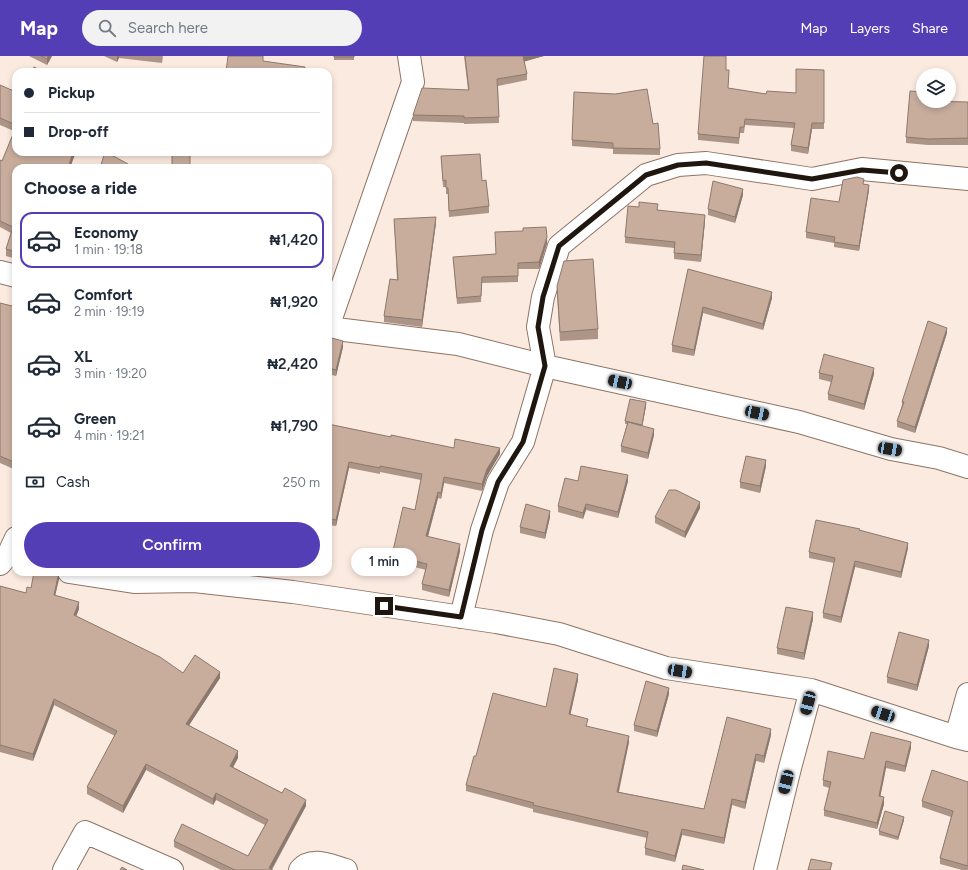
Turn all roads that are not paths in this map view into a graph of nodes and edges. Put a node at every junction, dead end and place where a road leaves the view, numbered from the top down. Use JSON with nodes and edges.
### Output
{"nodes":[{"id":1,"x":409,"y":56,"type":"edge"},
{"id":2,"x":968,"y":179,"type":"edge"},
{"id":3,"x":0,"y":272,"type":"edge"},
{"id":4,"x":12,"y":275,"type":"edge"},
{"id":5,"x":332,"y":315,"type":"edge"},
{"id":6,"x":332,"y":328,"type":"edge"},
{"id":7,"x":545,"y":366,"type":"junction"},
{"id":8,"x":968,"y":467,"type":"edge"},
{"id":9,"x":95,"y":576,"type":"edge"},
{"id":10,"x":461,"y":617,"type":"junction"},
{"id":11,"x":811,"y":690,"type":"junction"},
{"id":12,"x":968,"y":694,"type":"edge"},
{"id":13,"x":962,"y":738,"type":"edge"},
{"id":14,"x":64,"y":870,"type":"edge"},
{"id":15,"x":172,"y":870,"type":"edge"},
{"id":16,"x":300,"y":870,"type":"edge"},
{"id":17,"x":346,"y":870,"type":"edge"},
{"id":18,"x":765,"y":870,"type":"edge"}],
"edges":[{"from":1,"to":5,"type":"street"},
{"from":2,"to":7,"type":"street"},
{"from":3,"to":4,"type":"street"},
{"from":6,"to":7,"type":"street"},
{"from":7,"to":8,"type":"street"},
{"from":7,"to":10,"type":"street"},
{"from":9,"to":10,"type":"street"},
{"from":10,"to":11,"type":"street"},
{"from":11,"to":13,"type":"street"},
{"from":11,"to":18,"type":"street"},
{"from":12,"to":13,"type":"street"},
{"from":14,"to":15,"type":"street"},
{"from":16,"to":17,"type":"street"}]}
